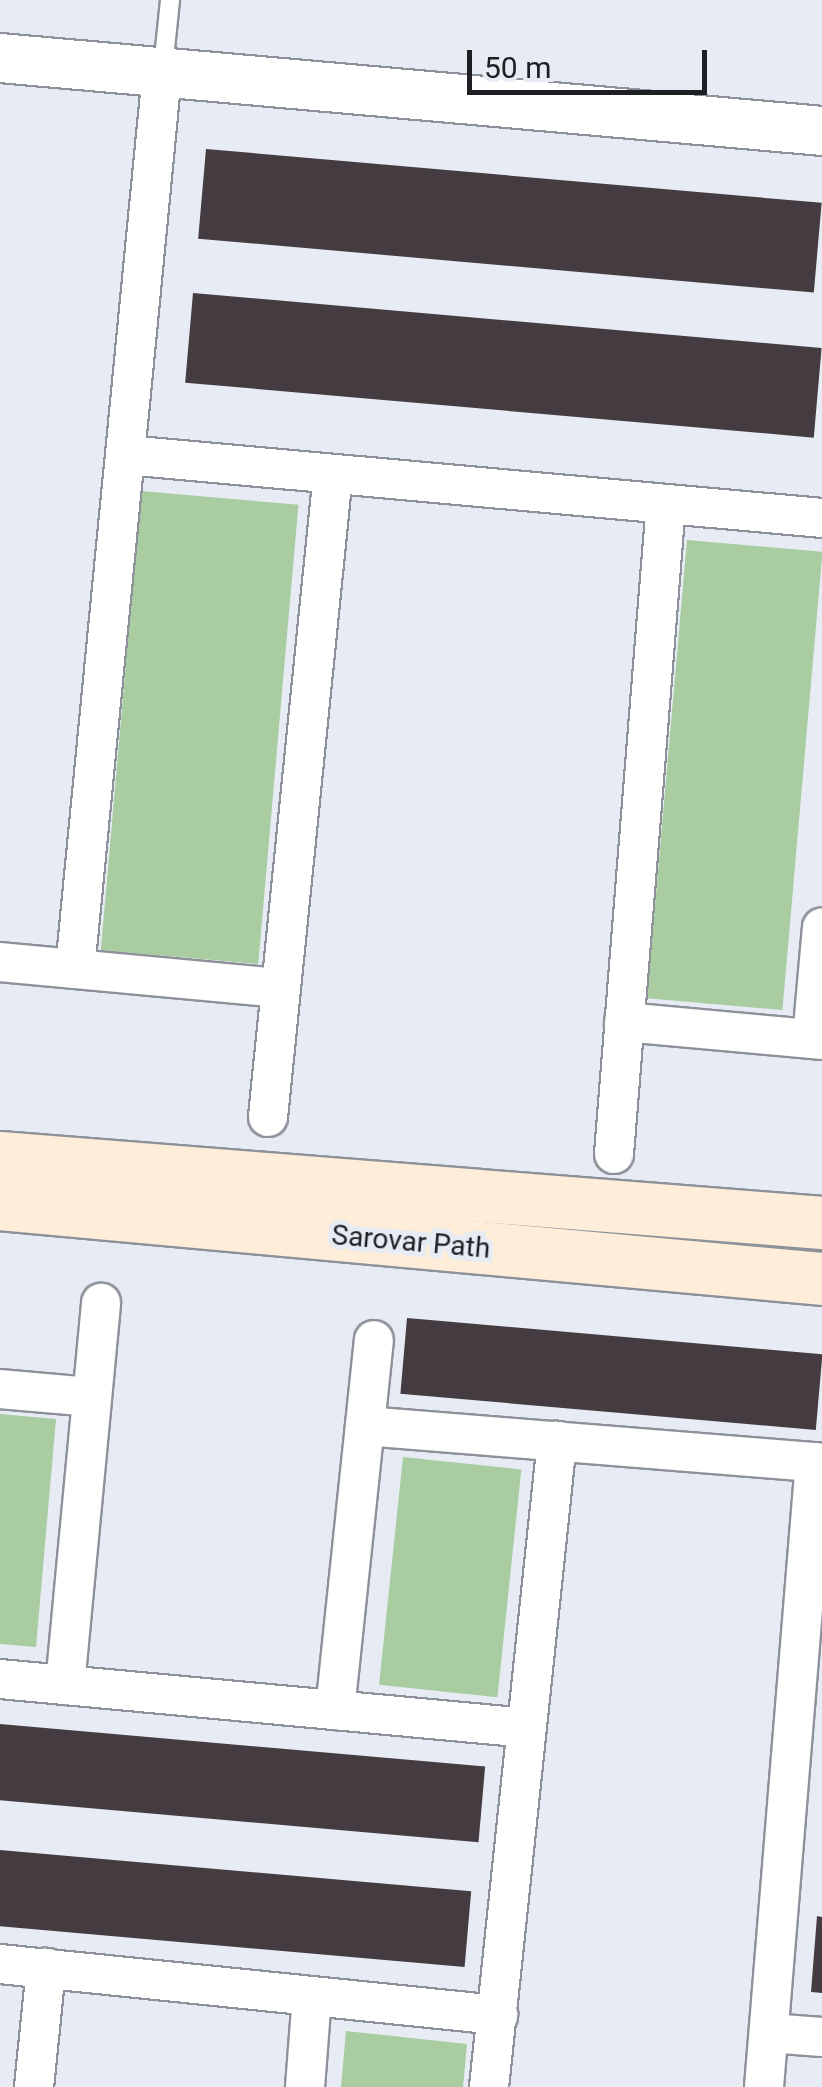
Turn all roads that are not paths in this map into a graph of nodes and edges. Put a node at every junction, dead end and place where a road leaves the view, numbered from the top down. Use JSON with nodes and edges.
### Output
{"nodes":[{"id":1,"x":170,"y":0,"type":"edge"},
{"id":2,"x":0,"y":58,"type":"edge"},
{"id":3,"x":162,"y":74,"type":"junction"},
{"id":4,"x":822,"y":131,"type":"edge"},
{"id":5,"x":126,"y":455,"type":"junction"},
{"id":6,"x":333,"y":474,"type":"junction"},
{"id":7,"x":666,"y":504,"type":"junction"},
{"id":8,"x":822,"y":518,"type":"edge"},
{"id":9,"x":822,"y":928,"type":"edge"},
{"id":10,"x":0,"y":962,"type":"edge"},
{"id":11,"x":75,"y":969,"type":"junction"},
{"id":12,"x":281,"y":988,"type":"junction"},
{"id":13,"x":624,"y":1022,"type":"junction"},
{"id":14,"x":817,"y":1040,"type":"edge"},
{"id":15,"x":268,"y":1118,"type":"dead end"},
{"id":16,"x":614,"y":1154,"type":"dead end"},
{"id":17,"x":0,"y":1158,"type":"edge"},
{"id":18,"x":0,"y":1204,"type":"edge"},
{"id":19,"x":822,"y":1223,"type":"edge"},
{"id":20,"x":822,"y":1279,"type":"edge"},
{"id":21,"x":101,"y":1302,"type":"dead end"},
{"id":22,"x":374,"y":1340,"type":"dead end"},
{"id":23,"x":0,"y":1389,"type":"edge"},
{"id":24,"x":92,"y":1396,"type":"junction"},
{"id":25,"x":365,"y":1426,"type":"junction"},
{"id":26,"x":557,"y":1442,"type":"junction"},
{"id":27,"x":819,"y":1462,"type":"edge"},
{"id":28,"x":0,"y":1679,"type":"edge"},
{"id":29,"x":65,"y":1685,"type":"junction"},
{"id":30,"x":334,"y":1710,"type":"junction"},
{"id":31,"x":527,"y":1728,"type":"junction"},
{"id":32,"x":807,"y":1744,"type":"edge"},
{"id":33,"x":0,"y":1964,"type":"edge"},
{"id":34,"x":46,"y":1968,"type":"junction"},
{"id":35,"x":312,"y":1996,"type":"junction"},
{"id":36,"x":498,"y":2014,"type":"junction"},
{"id":37,"x":769,"y":2033,"type":"junction"},
{"id":38,"x":822,"y":2037,"type":"edge"},
{"id":39,"x":34,"y":2087,"type":"edge"},
{"id":40,"x":305,"y":2087,"type":"edge"},
{"id":41,"x":489,"y":2087,"type":"edge"},
{"id":42,"x":764,"y":2087,"type":"edge"}],
"edges":[{"from":1,"to":3,"type":"lane"},
{"from":2,"to":3,"type":"street"},
{"from":3,"to":4,"type":"street"},
{"from":3,"to":5,"type":"street"},
{"from":5,"to":6,"type":"street"},
{"from":5,"to":11,"type":"street"},
{"from":6,"to":7,"type":"street"},
{"from":6,"to":12,"type":"street"},
{"from":7,"to":8,"type":"street"},
{"from":7,"to":13,"type":"street"},
{"from":9,"to":14,"type":"street"},
{"from":10,"to":11,"type":"street"},
{"from":11,"to":12,"type":"street"},
{"from":12,"to":15,"type":"street"},
{"from":13,"to":14,"type":"street"},
{"from":13,"to":16,"type":"street"},
{"from":17,"to":19,"type":"main road","name":"Sarovar Path"},
{"from":18,"to":20,"type":"main road","name":"Sarovar Path"},
{"from":21,"to":24,"type":"street"},
{"from":22,"to":25,"type":"street"},
{"from":23,"to":24,"type":"street"},
{"from":24,"to":29,"type":"street"},
{"from":25,"to":26,"type":"street"},
{"from":25,"to":30,"type":"street"},
{"from":26,"to":27,"type":"street"},
{"from":26,"to":31,"type":"street"},
{"from":27,"to":32,"type":"street"},
{"from":28,"to":29,"type":"street"},
{"from":29,"to":30,"type":"street"},
{"from":30,"to":31,"type":"street"},
{"from":31,"to":36,"type":"street"},
{"from":32,"to":37,"type":"street"},
{"from":33,"to":34,"type":"street"},
{"from":34,"to":35,"type":"street"},
{"from":34,"to":39,"type":"street"},
{"from":35,"to":36,"type":"street"},
{"from":35,"to":40,"type":"street"},
{"from":36,"to":41,"type":"street"},
{"from":37,"to":38,"type":"street"},
{"from":37,"to":42,"type":"street"}]}
